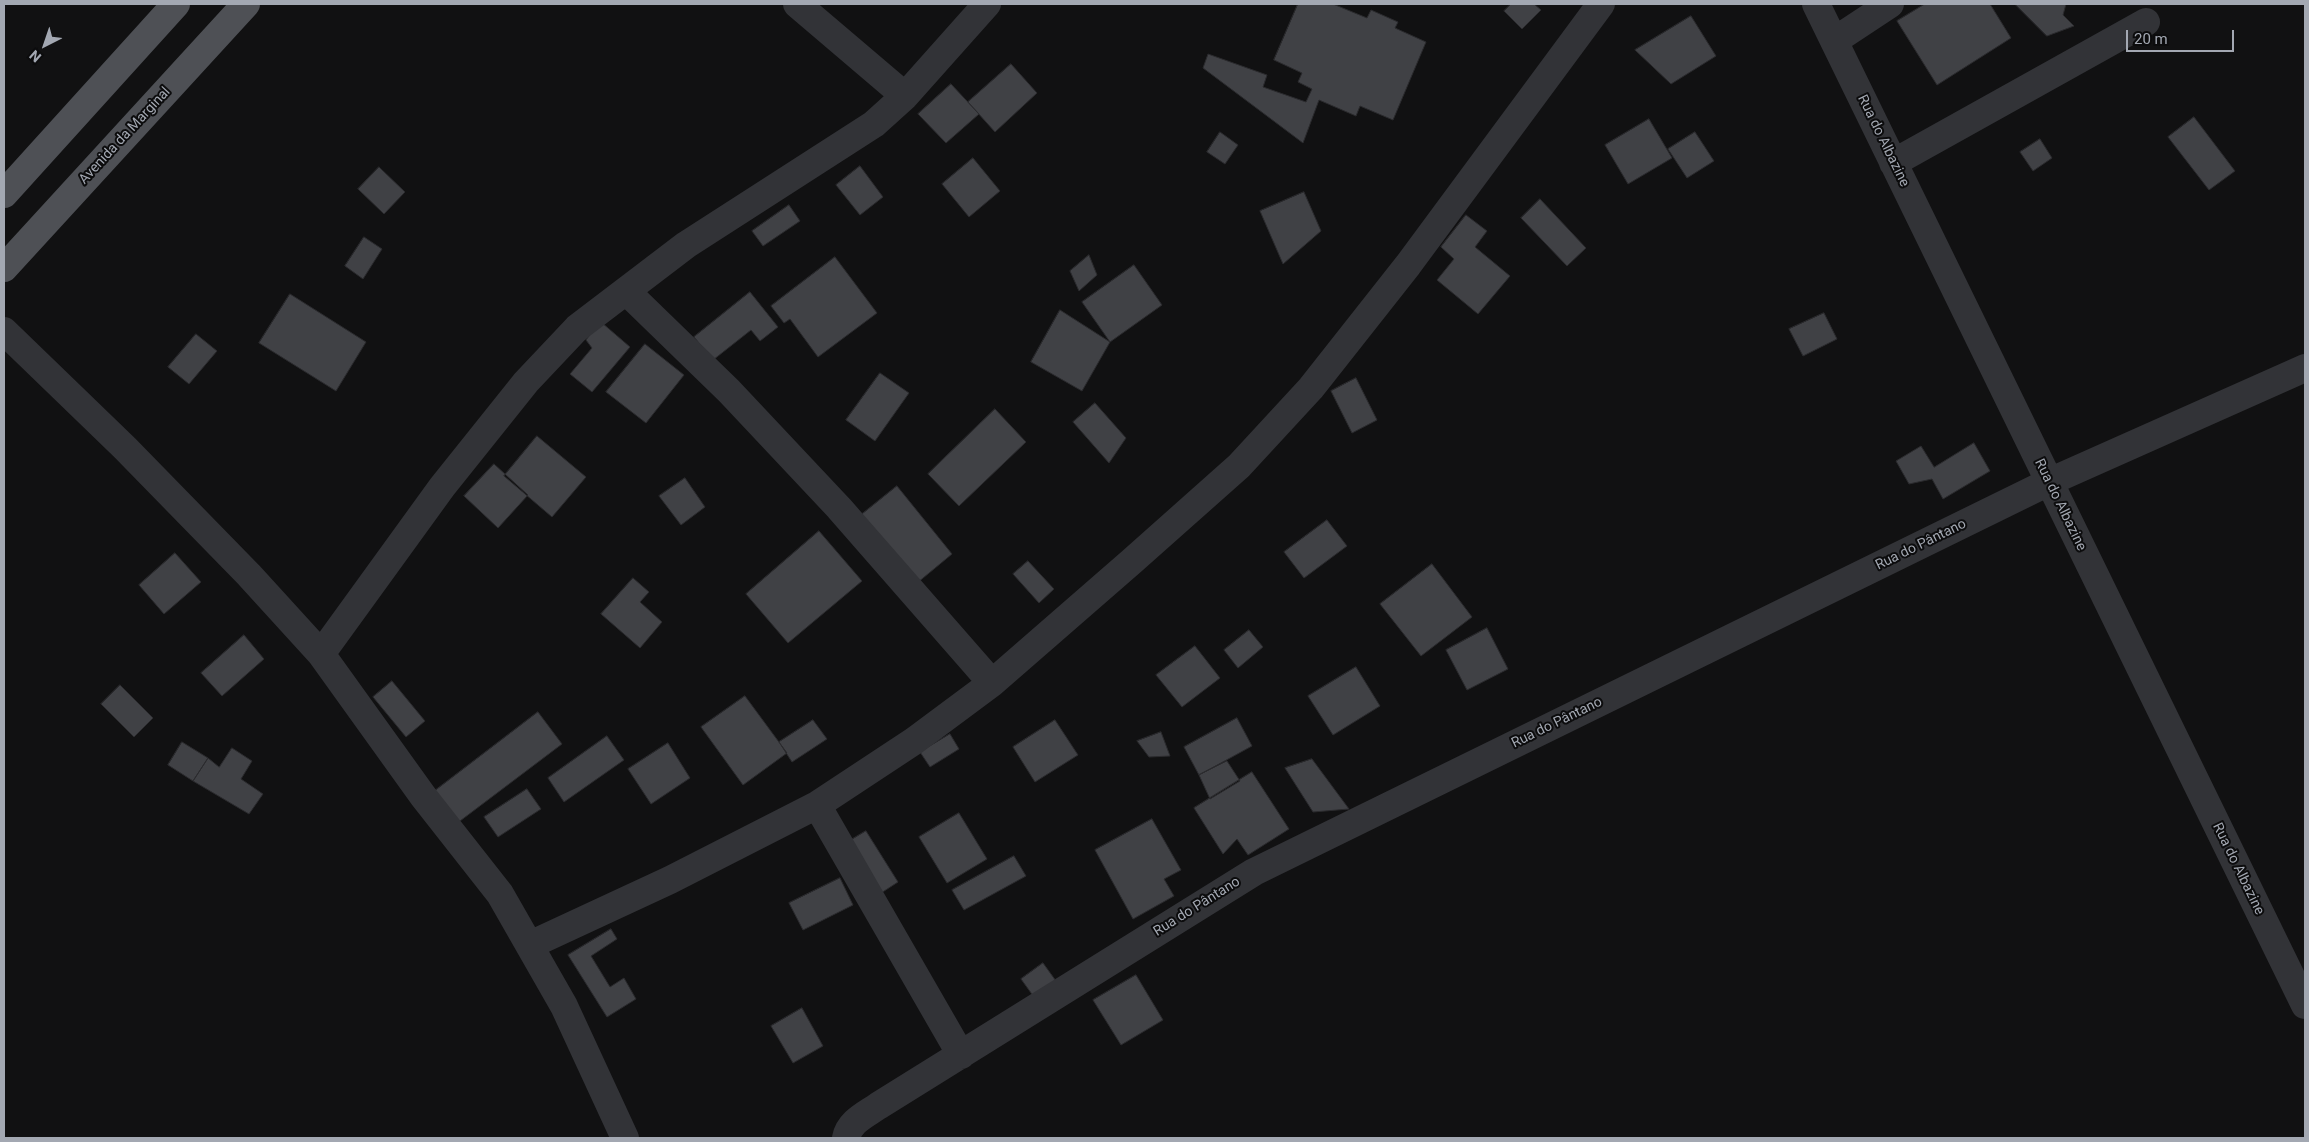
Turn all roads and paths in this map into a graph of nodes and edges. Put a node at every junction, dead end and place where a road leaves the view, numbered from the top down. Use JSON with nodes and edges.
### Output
{"nodes":[{"id":1,"x":176,"y":4,"type":"edge"},
{"id":2,"x":246,"y":4,"type":"edge"},
{"id":3,"x":797,"y":4,"type":"edge"},
{"id":4,"x":986,"y":4,"type":"edge"},
{"id":5,"x":1600,"y":4,"type":"edge"},
{"id":6,"x":1816,"y":4,"type":"edge"},
{"id":7,"x":1890,"y":4,"type":"edge"},
{"id":8,"x":2146,"y":22,"type":"dead end"},
{"id":9,"x":1834,"y":41,"type":"junction"},
{"id":10,"x":905,"y":96,"type":"junction"},
{"id":11,"x":1893,"y":162,"type":"junction"},
{"id":12,"x":4,"y":194,"type":"edge"},
{"id":13,"x":4,"y":268,"type":"edge"},
{"id":14,"x":626,"y":291,"type":"junction"},
{"id":15,"x":4,"y":331,"type":"edge"},
{"id":16,"x":2305,"y":368,"type":"edge"},
{"id":17,"x":2050,"y":482,"type":"junction"},
{"id":18,"x":321,"y":654,"type":"junction"},
{"id":19,"x":992,"y":683,"type":"junction"},
{"id":20,"x":817,"y":805,"type":"junction"},
{"id":21,"x":530,"y":945,"type":"junction"},
{"id":22,"x":2305,"y":1006,"type":"edge"},
{"id":23,"x":961,"y":1055,"type":"junction"},
{"id":24,"x":625,"y":1138,"type":"edge"},
{"id":25,"x":846,"y":1138,"type":"edge"}],
"edges":[{"from":1,"to":12,"type":"main road"},
{"from":2,"to":13,"type":"main road","name":"Avenida da Marginal"},
{"from":3,"to":10,"type":"street"},
{"from":4,"to":10,"type":"street"},
{"from":5,"to":19,"type":"street"},
{"from":6,"to":9,"type":"street","name":"Rua do Albazine"},
{"from":7,"to":9,"type":"street"},
{"from":8,"to":11,"type":"street"},
{"from":9,"to":11,"type":"street","name":"Rua do Albazine"},
{"from":10,"to":14,"type":"street"},
{"from":11,"to":17,"type":"street","name":"Rua do Albazine"},
{"from":14,"to":18,"type":"street"},
{"from":14,"to":19,"type":"street"},
{"from":15,"to":18,"type":"street"},
{"from":16,"to":17,"type":"street","name":"Rua do Pântano"},
{"from":17,"to":22,"type":"street","name":"Rua do Albazine"},
{"from":17,"to":23,"type":"street","name":"Rua do Pântano"},
{"from":18,"to":21,"type":"street"},
{"from":19,"to":20,"type":"street"},
{"from":20,"to":21,"type":"street"},
{"from":20,"to":23,"type":"street"},
{"from":21,"to":24,"type":"street"},
{"from":23,"to":25,"type":"street","name":"Rua do Pântano"}]}
